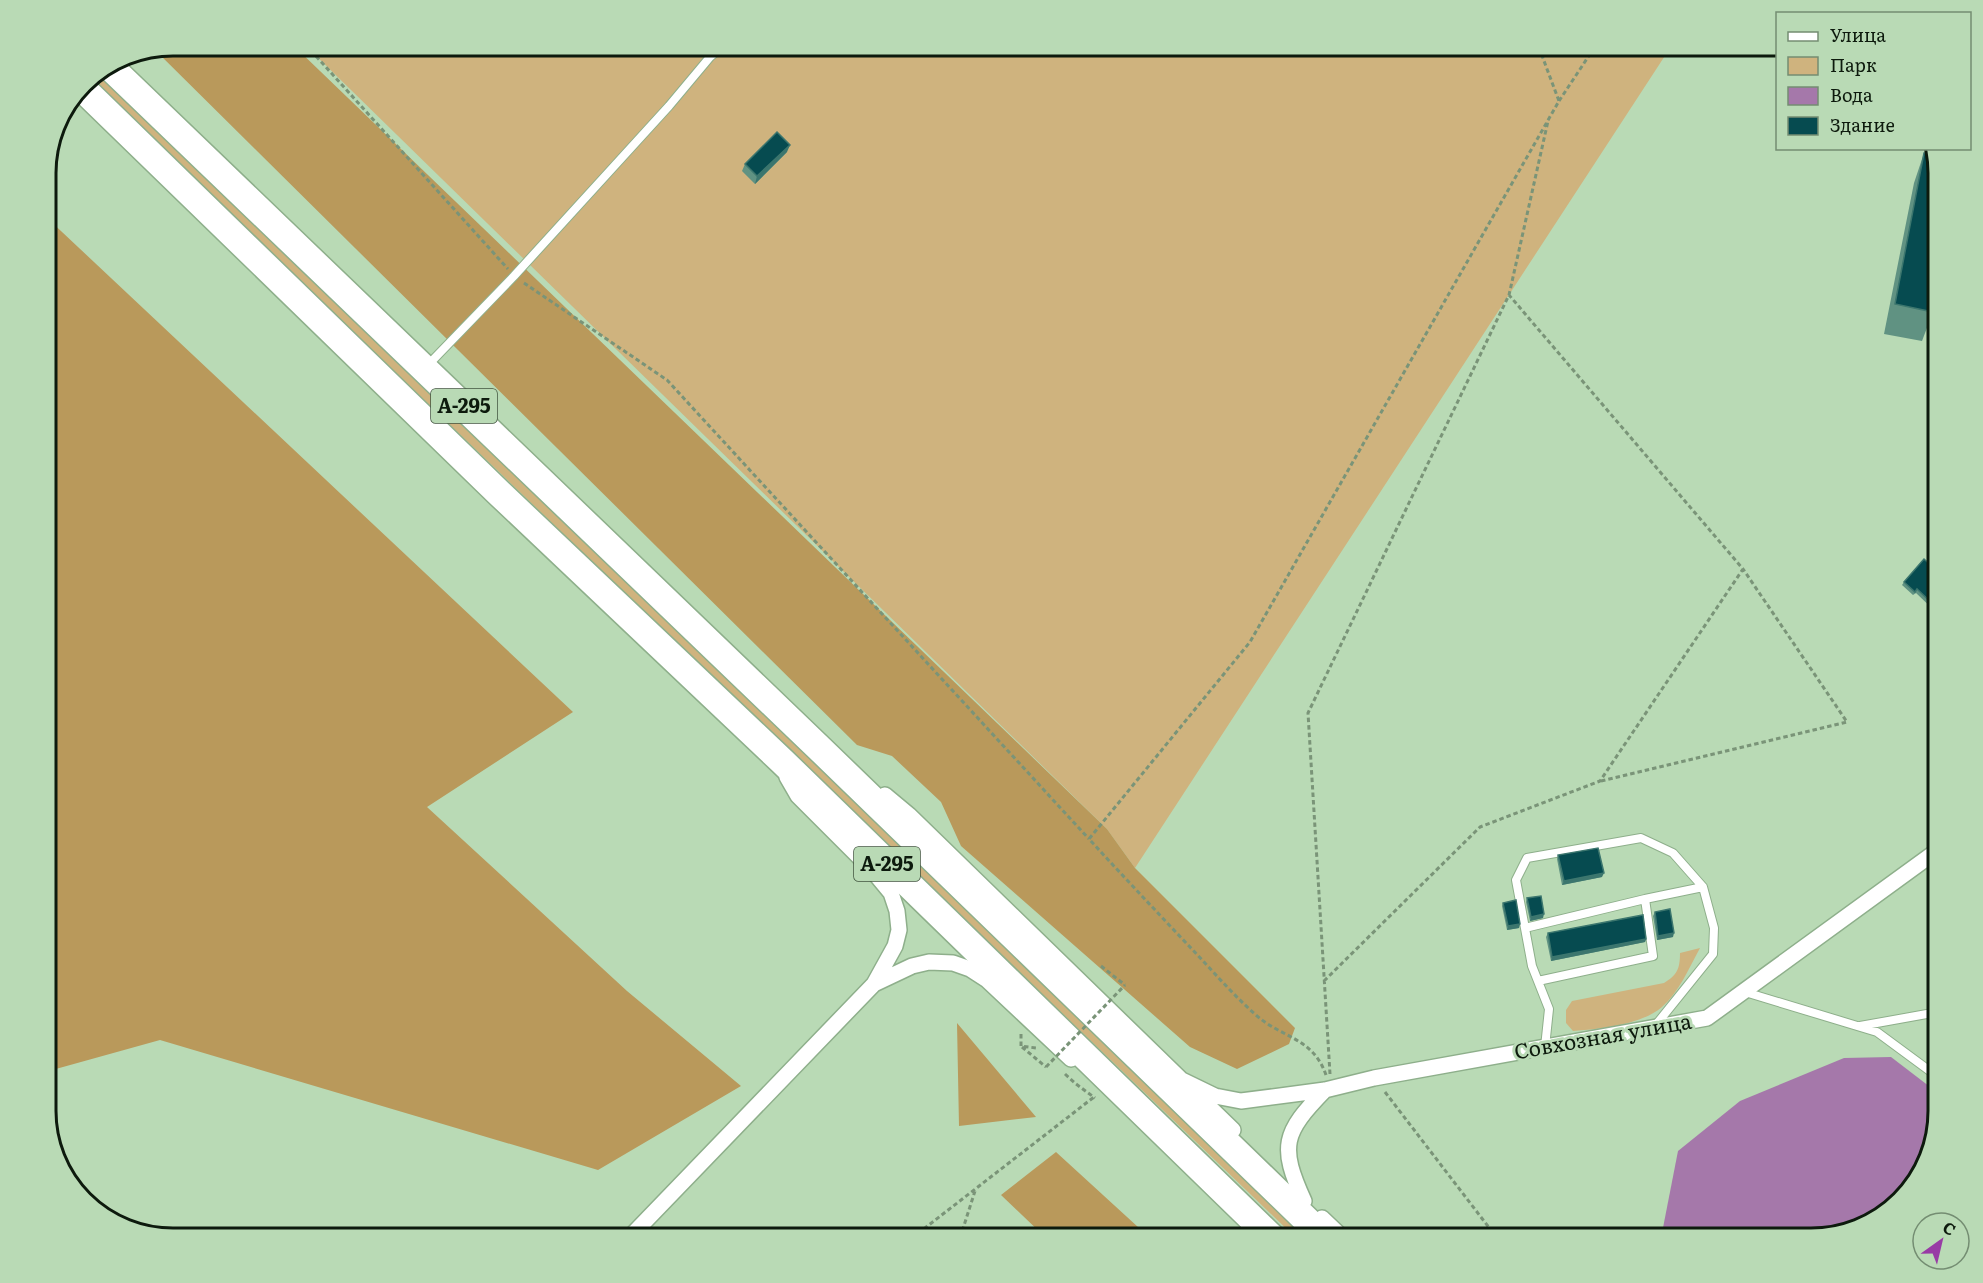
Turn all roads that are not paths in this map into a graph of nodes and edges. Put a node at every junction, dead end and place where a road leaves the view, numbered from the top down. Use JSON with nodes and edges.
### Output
{"nodes":[{"id":1,"x":711,"y":56,"type":"edge"},
{"id":2,"x":114,"y":71,"type":"edge"},
{"id":3,"x":87,"y":93,"type":"edge"},
{"id":4,"x":425,"y":368,"type":"junction"},
{"id":5,"x":819,"y":748,"type":"junction"},
{"id":6,"x":783,"y":762,"type":"junction"},
{"id":7,"x":1928,"y":857,"type":"edge"},
{"id":8,"x":1703,"y":887,"type":"junction"},
{"id":9,"x":1645,"y":899,"type":"junction"},
{"id":10,"x":1525,"y":928,"type":"junction"},
{"id":11,"x":1538,"y":981,"type":"junction"},
{"id":12,"x":874,"y":984,"type":"junction"},
{"id":13,"x":1745,"y":992,"type":"junction"},
{"id":14,"x":1928,"y":1014,"type":"edge"},
{"id":15,"x":1858,"y":1026,"type":"junction"},
{"id":16,"x":1653,"y":1028,"type":"junction"},
{"id":17,"x":1545,"y":1047,"type":"junction"},
{"id":18,"x":1928,"y":1070,"type":"edge"},
{"id":19,"x":1182,"y":1080,"type":"junction"},
{"id":20,"x":1328,"y":1089,"type":"junction"},
{"id":21,"x":1102,"y":1093,"type":"junction"},
{"id":22,"x":1304,"y":1201,"type":"junction"},
{"id":23,"x":639,"y":1228,"type":"edge"},
{"id":24,"x":1260,"y":1228,"type":"edge"},
{"id":25,"x":1315,"y":1228,"type":"edge"},
{"id":26,"x":1332,"y":1228,"type":"edge"}],
"edges":[{"from":1,"to":4,"type":"lane"},
{"from":2,"to":4,"type":"highway","number":"А-295"},
{"from":3,"to":6,"type":"highway","number":"А-295"},
{"from":4,"to":5,"type":"highway","number":"А-295"},
{"from":5,"to":19,"type":"street","number":"А-295"},
{"from":5,"to":25,"type":"highway","number":"А-295"},
{"from":6,"to":12,"type":"street"},
{"from":6,"to":21,"type":"highway","number":"А-295"},
{"from":7,"to":13,"type":"street","name":"Совхозная улица"},
{"from":8,"to":9,"type":"lane"},
{"from":8,"to":10,"type":"lane"},
{"from":8,"to":16,"type":"lane"},
{"from":9,"to":10,"type":"lane"},
{"from":9,"to":11,"type":"lane"},
{"from":10,"to":11,"type":"lane"},
{"from":11,"to":17,"type":"lane"},
{"from":12,"to":21,"type":"street"},
{"from":12,"to":23,"type":"street"},
{"from":13,"to":15,"type":"lane"},
{"from":13,"to":16,"type":"street","name":"Совхозная улица"},
{"from":14,"to":15,"type":"lane"},
{"from":15,"to":18,"type":"lane"},
{"from":16,"to":17,"type":"street","name":"Совхозная улица"},
{"from":17,"to":20,"type":"street","name":"Совхозная улица"},
{"from":19,"to":20,"type":"street","name":"Совхозная улица"},
{"from":19,"to":22,"type":"street","number":"А-295"},
{"from":20,"to":22,"type":"street"},
{"from":21,"to":24,"type":"highway","number":"А-295"},
{"from":22,"to":26,"type":"street","number":"А-295"}]}
